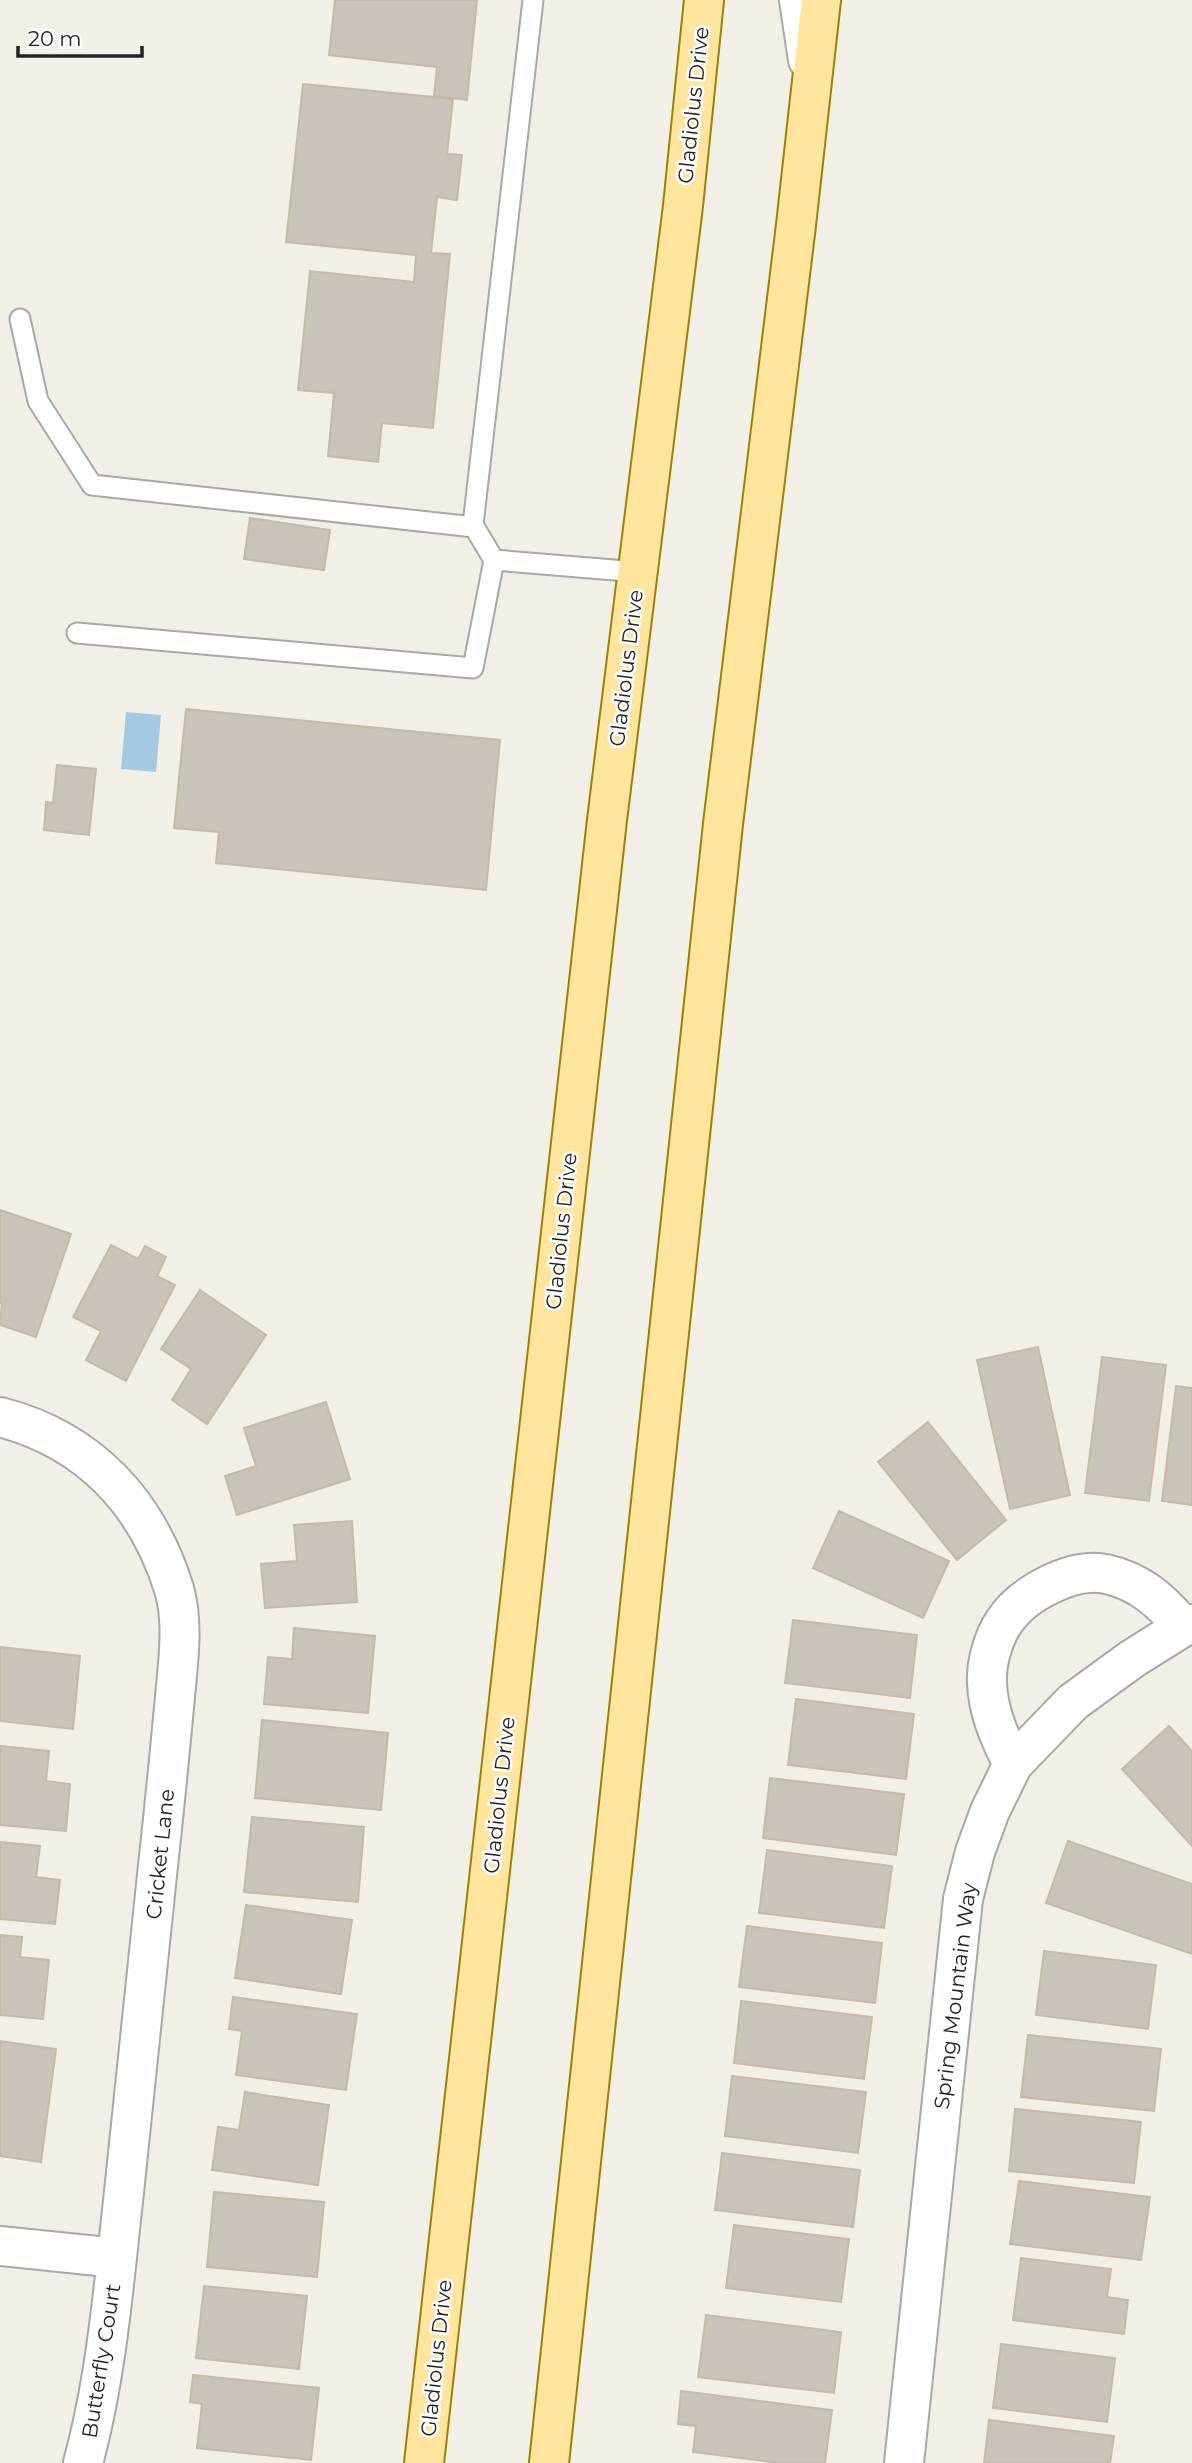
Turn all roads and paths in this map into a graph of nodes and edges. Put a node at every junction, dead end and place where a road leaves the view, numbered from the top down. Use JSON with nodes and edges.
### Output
{"nodes":[{"id":1,"x":533,"y":0,"type":"edge"},
{"id":2,"x":704,"y":0,"type":"edge"},
{"id":3,"x":799,"y":0,"type":"edge"},
{"id":4,"x":821,"y":0,"type":"edge"},
{"id":5,"x":812,"y":83,"type":"junction"},
{"id":6,"x":20,"y":320,"type":"dead end"},
{"id":7,"x":474,"y":527,"type":"junction"},
{"id":8,"x":494,"y":560,"type":"junction"},
{"id":9,"x":638,"y":572,"type":"junction"},
{"id":10,"x":77,"y":633,"type":"dead end"},
{"id":11,"x":0,"y":1417,"type":"edge"},
{"id":12,"x":1188,"y":1626,"type":"edge"},
{"id":13,"x":1013,"y":1764,"type":"junction"},
{"id":14,"x":0,"y":2246,"type":"edge"},
{"id":15,"x":117,"y":2258,"type":"junction"},
{"id":16,"x":83,"y":2463,"type":"edge"},
{"id":17,"x":424,"y":2463,"type":"edge"},
{"id":18,"x":549,"y":2463,"type":"edge"},
{"id":19,"x":904,"y":2463,"type":"edge"}],
"edges":[{"from":1,"to":7,"type":"lane"},
{"from":2,"to":9,"type":"main road","name":"Gladiolus Drive"},
{"from":3,"to":5,"type":"street"},
{"from":4,"to":5,"type":"main road"},
{"from":5,"to":18,"type":"main road"},
{"from":6,"to":7,"type":"lane"},
{"from":7,"to":8,"type":"lane"},
{"from":8,"to":9,"type":"lane"},
{"from":8,"to":10,"type":"lane"},
{"from":9,"to":17,"type":"main road","name":"Gladiolus Drive"},
{"from":11,"to":15,"type":"street","name":"Cricket Lane"},
{"from":12,"to":13,"type":"street","name":"Spring Mountain Way"},
{"from":12,"to":13,"type":"street"},
{"from":13,"to":19,"type":"street","name":"Spring Mountain Way"},
{"from":14,"to":15,"type":"street"},
{"from":15,"to":16,"type":"street","name":"Butterfly Court"}]}
